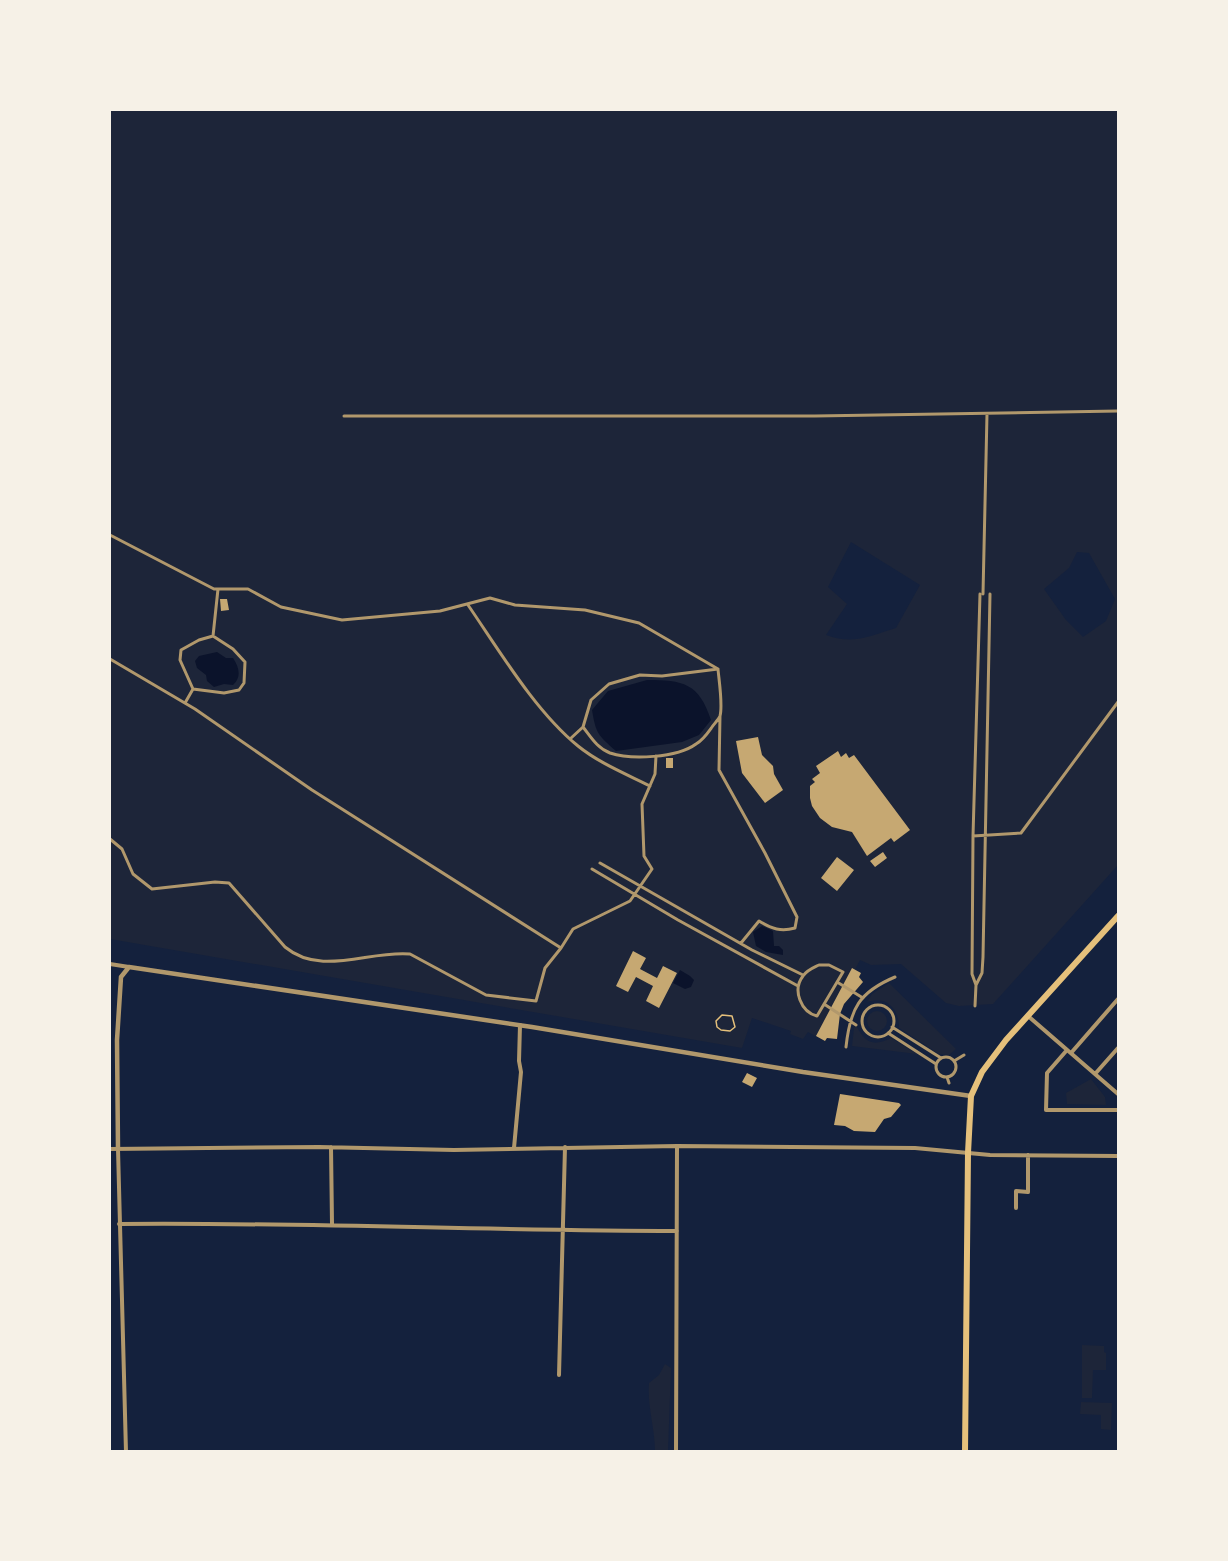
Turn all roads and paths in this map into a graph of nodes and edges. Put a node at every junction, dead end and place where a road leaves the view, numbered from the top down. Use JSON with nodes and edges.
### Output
{"nodes":[{"id":1,"x":1119,"y":411,"type":"edge"},
{"id":2,"x":987,"y":414,"type":"junction"},
{"id":3,"x":344,"y":416,"type":"dead end"},
{"id":4,"x":110,"y":535,"type":"edge"},
{"id":5,"x":218,"y":589,"type":"junction"},
{"id":6,"x":990,"y":594,"type":"dead end"},
{"id":7,"x":468,"y":605,"type":"junction"},
{"id":8,"x":213,"y":636,"type":"junction"},
{"id":9,"x":110,"y":659,"type":"edge"},
{"id":10,"x":718,"y":669,"type":"junction"},
{"id":11,"x":193,"y":689,"type":"junction"},
{"id":12,"x":1119,"y":702,"type":"edge"},
{"id":13,"x":185,"y":704,"type":"junction"},
{"id":14,"x":720,"y":716,"type":"junction"},
{"id":15,"x":583,"y":727,"type":"junction"},
{"id":16,"x":570,"y":739,"type":"junction"},
{"id":17,"x":656,"y":756,"type":"junction"},
{"id":18,"x":650,"y":786,"type":"junction"},
{"id":19,"x":974,"y":836,"type":"junction"},
{"id":20,"x":984,"y":837,"type":"junction"},
{"id":21,"x":110,"y":839,"type":"edge"},
{"id":22,"x":600,"y":863,"type":"dead end"},
{"id":23,"x":592,"y":869,"type":"dead end"},
{"id":24,"x":642,"y":887,"type":"junction"},
{"id":25,"x":636,"y":894,"type":"junction"},
{"id":26,"x":1119,"y":916,"type":"edge"},
{"id":27,"x":741,"y":943,"type":"junction"},
{"id":28,"x":561,"y":948,"type":"junction"},
{"id":29,"x":110,"y":964,"type":"edge"},
{"id":30,"x":129,"y":967,"type":"junction"},
{"id":31,"x":803,"y":975,"type":"junction"},
{"id":32,"x":895,"y":977,"type":"dead end"},
{"id":33,"x":837,"y":982,"type":"junction"},
{"id":34,"x":976,"y":985,"type":"junction"},
{"id":35,"x":798,"y":986,"type":"junction"},
{"id":36,"x":862,"y":998,"type":"junction"},
{"id":37,"x":1119,"y":999,"type":"edge"},
{"id":38,"x":824,"y":1004,"type":"junction"},
{"id":39,"x":975,"y":1006,"type":"dead end"},
{"id":40,"x":856,"y":1008,"type":"junction"},
{"id":41,"x":864,"y":1013,"type":"junction"},
{"id":42,"x":732,"y":1016,"type":"joint"},
{"id":43,"x":1028,"y":1016,"type":"junction"},
{"id":44,"x":850,"y":1021,"type":"junction"},
{"id":45,"x":520,"y":1025,"type":"junction"},
{"id":46,"x":856,"y":1025,"type":"dead end"},
{"id":47,"x":892,"y":1028,"type":"junction"},
{"id":48,"x":888,"y":1033,"type":"junction"},
{"id":49,"x":846,"y":1047,"type":"dead end"},
{"id":50,"x":1119,"y":1047,"type":"edge"},
{"id":51,"x":1069,"y":1051,"type":"junction"},
{"id":52,"x":964,"y":1055,"type":"dead end"},
{"id":53,"x":941,"y":1058,"type":"junction"},
{"id":54,"x":954,"y":1061,"type":"junction"},
{"id":55,"x":936,"y":1064,"type":"junction"},
{"id":56,"x":1095,"y":1074,"type":"junction"},
{"id":57,"x":947,"y":1077,"type":"junction"},
{"id":58,"x":949,"y":1083,"type":"dead end"},
{"id":59,"x":1119,"y":1094,"type":"edge"},
{"id":60,"x":971,"y":1096,"type":"junction"},
{"id":61,"x":1119,"y":1110,"type":"edge"},
{"id":62,"x":677,"y":1146,"type":"junction"},
{"id":63,"x":331,"y":1147,"type":"junction"},
{"id":64,"x":565,"y":1147,"type":"junction"},
{"id":65,"x":514,"y":1148,"type":"junction"},
{"id":66,"x":110,"y":1149,"type":"edge"},
{"id":67,"x":118,"y":1149,"type":"junction"},
{"id":68,"x":968,"y":1153,"type":"junction"},
{"id":69,"x":1028,"y":1155,"type":"junction"},
{"id":70,"x":1119,"y":1156,"type":"edge"},
{"id":71,"x":1016,"y":1208,"type":"dead end"},
{"id":72,"x":119,"y":1224,"type":"junction"},
{"id":73,"x":332,"y":1224,"type":"junction"},
{"id":74,"x":564,"y":1231,"type":"junction"},
{"id":75,"x":677,"y":1231,"type":"junction"},
{"id":76,"x":559,"y":1375,"type":"dead end"},
{"id":77,"x":126,"y":1452,"type":"edge"},
{"id":78,"x":676,"y":1452,"type":"edge"},
{"id":79,"x":965,"y":1452,"type":"edge"}],
"edges":[{"from":1,"to":2,"type":"street"},
{"from":2,"to":3,"type":"street"},
{"from":2,"to":19,"type":"street"},
{"from":4,"to":5,"type":"street"},
{"from":5,"to":7,"type":"street"},
{"from":5,"to":8,"type":"street"},
{"from":6,"to":20,"type":"street"},
{"from":7,"to":10,"type":"street"},
{"from":7,"to":16,"type":"street"},
{"from":8,"to":11,"type":"street"},
{"from":8,"to":11,"type":"street"},
{"from":9,"to":13,"type":"street"},
{"from":10,"to":14,"type":"street"},
{"from":10,"to":15,"type":"street"},
{"from":11,"to":13,"type":"street"},
{"from":12,"to":20,"type":"street"},
{"from":13,"to":28,"type":"street"},
{"from":14,"to":17,"type":"street"},
{"from":14,"to":27,"type":"street"},
{"from":15,"to":16,"type":"street"},
{"from":15,"to":17,"type":"street"},
{"from":16,"to":18,"type":"street"},
{"from":17,"to":18,"type":"street"},
{"from":18,"to":24,"type":"street"},
{"from":19,"to":20,"type":"street"},
{"from":19,"to":34,"type":"street"},
{"from":20,"to":34,"type":"street"},
{"from":21,"to":28,"type":"street"},
{"from":22,"to":24,"type":"street"},
{"from":23,"to":25,"type":"street"},
{"from":24,"to":25,"type":"street"},
{"from":24,"to":27,"type":"street"},
{"from":25,"to":28,"type":"street"},
{"from":25,"to":35,"type":"street"},
{"from":26,"to":43,"type":"main road"},
{"from":27,"to":31,"type":"street"},
{"from":29,"to":30,"type":"street"},
{"from":30,"to":45,"type":"street"},
{"from":30,"to":67,"type":"street"},
{"from":31,"to":33,"type":"street"},
{"from":31,"to":35,"type":"street"},
{"from":32,"to":36,"type":"street"},
{"from":33,"to":36,"type":"street"},
{"from":33,"to":38,"type":"street"},
{"from":34,"to":39,"type":"street"},
{"from":35,"to":38,"type":"street"},
{"from":36,"to":40,"type":"street"},
{"from":37,"to":51,"type":"street"},
{"from":38,"to":44,"type":"street"},
{"from":40,"to":41,"type":"street"},
{"from":40,"to":44,"type":"street"},
{"from":41,"to":47,"type":"street"},
{"from":41,"to":48,"type":"street"},
{"from":42,"to":42,"type":"path"},
{"from":43,"to":51,"type":"street"},
{"from":43,"to":60,"type":"main road"},
{"from":44,"to":46,"type":"street"},
{"from":44,"to":49,"type":"street"},
{"from":45,"to":60,"type":"street"},
{"from":45,"to":65,"type":"street"},
{"from":47,"to":48,"type":"street"},
{"from":47,"to":53,"type":"street"},
{"from":48,"to":55,"type":"street"},
{"from":50,"to":56,"type":"street"},
{"from":51,"to":56,"type":"street"},
{"from":51,"to":61,"type":"street"},
{"from":52,"to":54,"type":"street"},
{"from":53,"to":54,"type":"street"},
{"from":53,"to":55,"type":"street"},
{"from":54,"to":57,"type":"street"},
{"from":55,"to":57,"type":"street"},
{"from":56,"to":59,"type":"street"},
{"from":57,"to":58,"type":"street"},
{"from":60,"to":68,"type":"main road"},
{"from":62,"to":64,"type":"street"},
{"from":62,"to":68,"type":"street"},
{"from":62,"to":75,"type":"street"},
{"from":63,"to":65,"type":"street"},
{"from":63,"to":67,"type":"street"},
{"from":63,"to":73,"type":"street"},
{"from":64,"to":65,"type":"street"},
{"from":64,"to":74,"type":"street"},
{"from":66,"to":67,"type":"street"},
{"from":67,"to":72,"type":"street"},
{"from":68,"to":69,"type":"street"},
{"from":68,"to":79,"type":"main road"},
{"from":69,"to":70,"type":"street"},
{"from":69,"to":71,"type":"street"},
{"from":72,"to":73,"type":"street"},
{"from":72,"to":77,"type":"street"},
{"from":73,"to":74,"type":"street"},
{"from":74,"to":75,"type":"street"},
{"from":74,"to":76,"type":"street"},
{"from":75,"to":78,"type":"street"}]}
